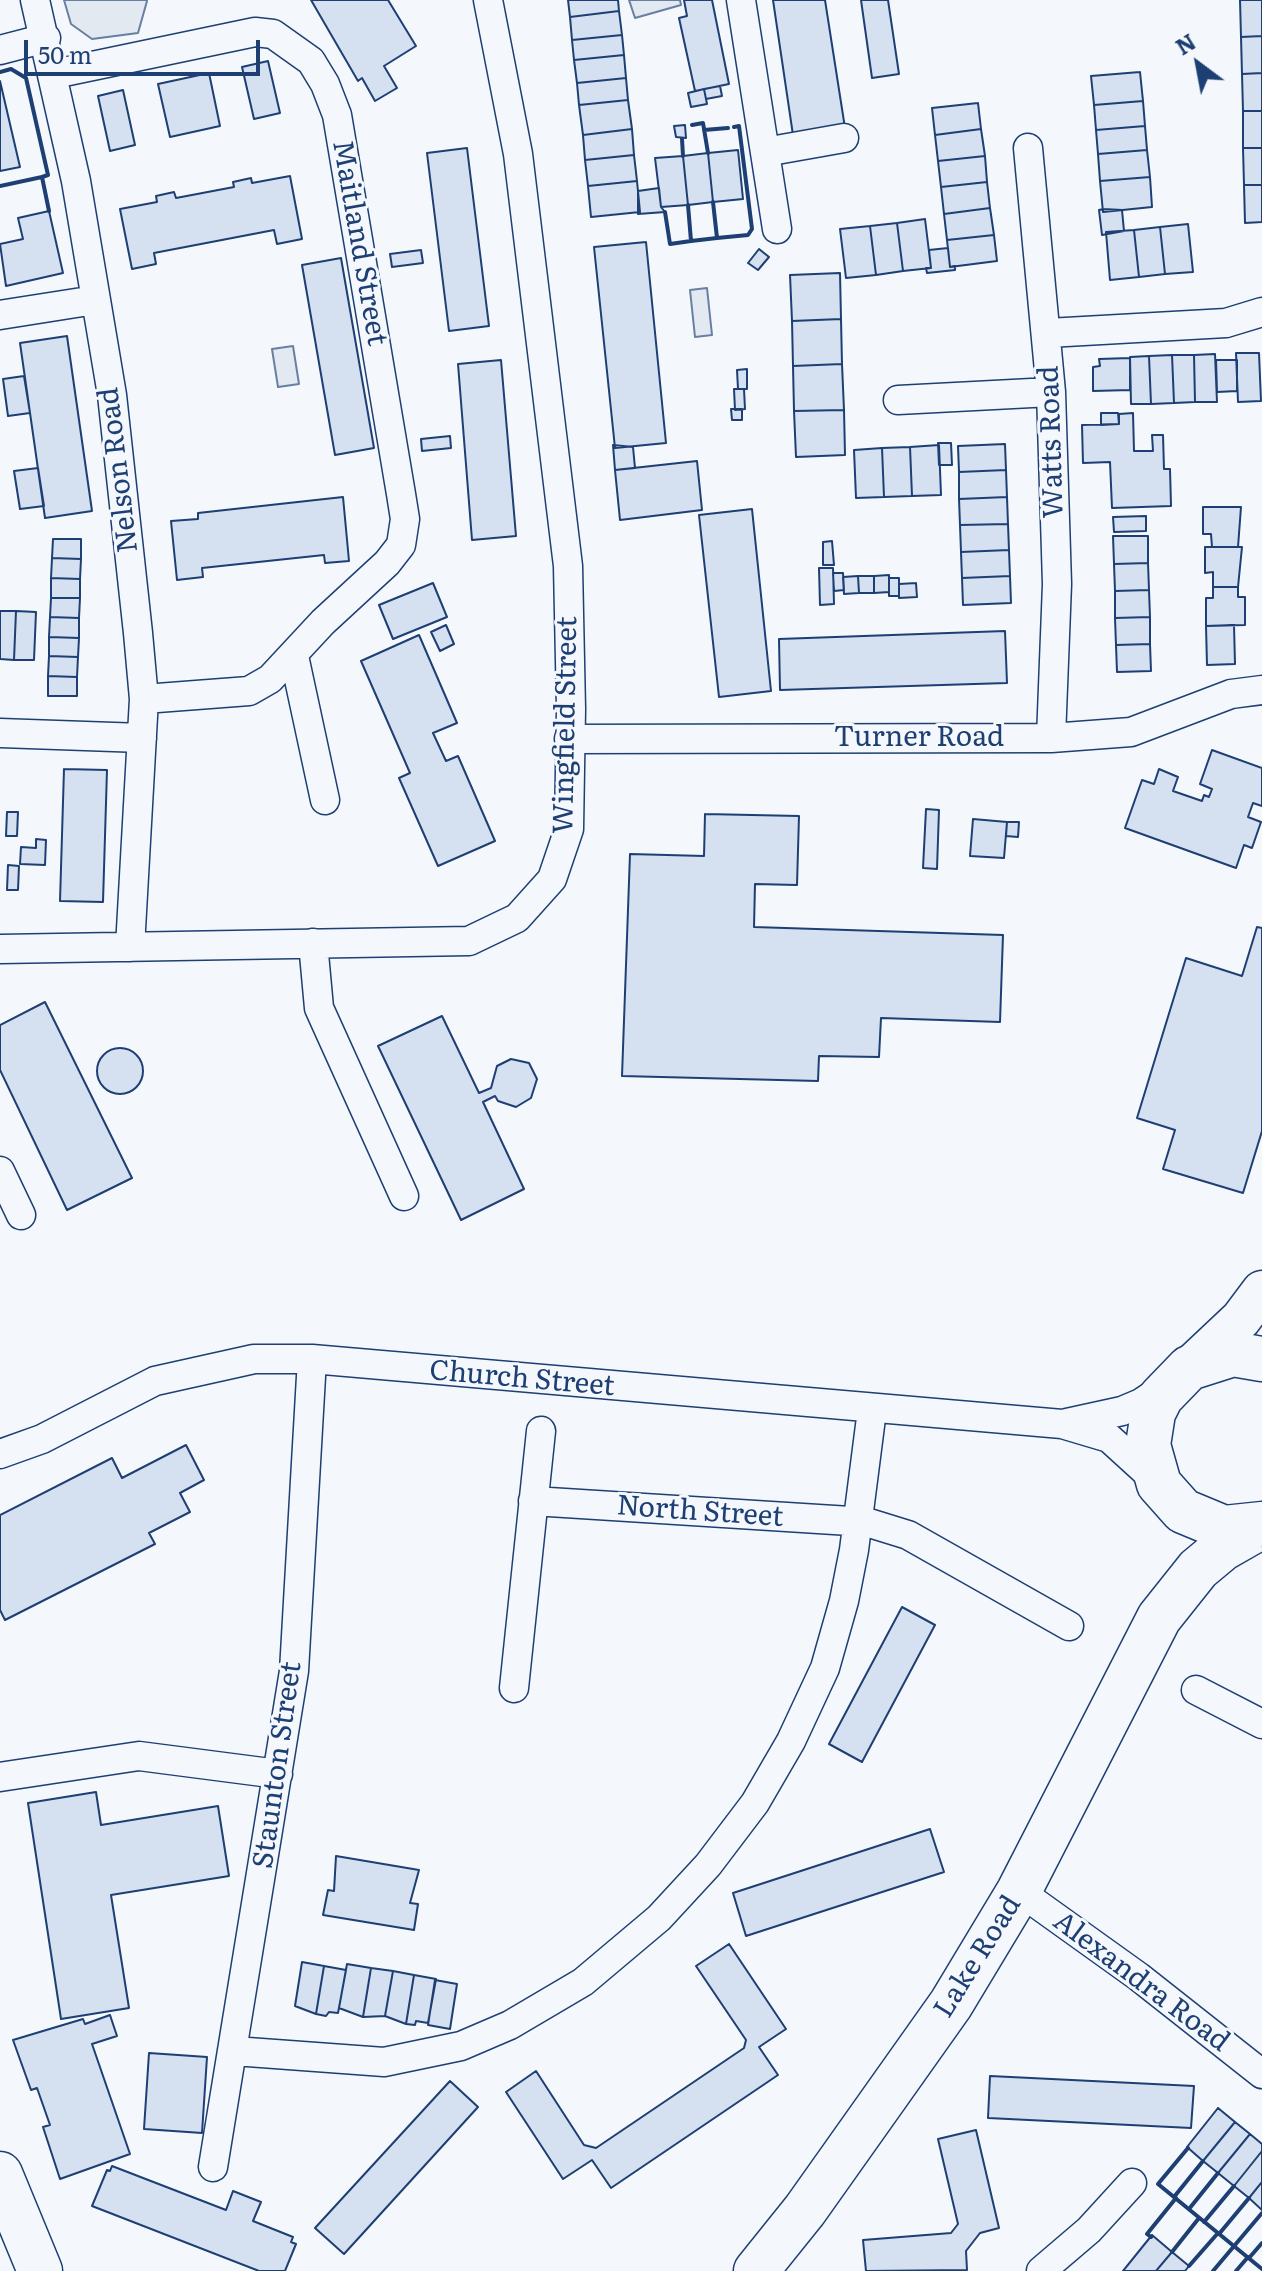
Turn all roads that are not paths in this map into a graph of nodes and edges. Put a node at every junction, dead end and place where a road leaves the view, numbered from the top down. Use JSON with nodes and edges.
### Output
{"nodes":[{"id":1,"x":35,"y":0,"type":"edge"},
{"id":2,"x":488,"y":0,"type":"edge"},
{"id":3,"x":741,"y":0,"type":"edge"},
{"id":4,"x":46,"y":38,"type":"junction"},
{"id":5,"x":0,"y":50,"type":"edge"},
{"id":6,"x":54,"y":74,"type":"junction"},
{"id":7,"x":844,"y":138,"type":"dead end"},
{"id":8,"x":1028,"y":148,"type":"dead end"},
{"id":9,"x":765,"y":152,"type":"junction"},
{"id":10,"x":777,"y":229,"type":"dead end"},
{"id":11,"x":95,"y":300,"type":"junction"},
{"id":12,"x":1262,"y":312,"type":"edge"},
{"id":13,"x":0,"y":315,"type":"edge"},
{"id":14,"x":1048,"y":333,"type":"junction"},
{"id":15,"x":1051,"y":392,"type":"junction"},
{"id":16,"x":898,"y":400,"type":"dead end"},
{"id":17,"x":294,"y":656,"type":"junction"},
{"id":18,"x":1262,"y":690,"type":"edge"},
{"id":19,"x":144,"y":699,"type":"junction"},
{"id":20,"x":0,"y":733,"type":"edge"},
{"id":21,"x":142,"y":738,"type":"junction"},
{"id":22,"x":1051,"y":738,"type":"junction"},
{"id":23,"x":569,"y":739,"type":"junction"},
{"id":24,"x":325,"y":800,"type":"dead end"},
{"id":25,"x":313,"y":943,"type":"junction"},
{"id":26,"x":130,"y":947,"type":"junction"},
{"id":27,"x":0,"y":949,"type":"edge"},
{"id":28,"x":0,"y":1171,"type":"edge"},
{"id":29,"x":404,"y":1196,"type":"dead end"},
{"id":30,"x":21,"y":1215,"type":"dead end"},
{"id":31,"x":1262,"y":1291,"type":"edge"},
{"id":32,"x":312,"y":1359,"type":"junction"},
{"id":33,"x":1262,"y":1359,"type":"edge"},
{"id":34,"x":1181,"y":1375,"type":"junction"},
{"id":35,"x":872,"y":1410,"type":"junction"},
{"id":36,"x":1062,"y":1424,"type":"junction"},
{"id":37,"x":541,"y":1431,"type":"dead end"},
{"id":38,"x":0,"y":1454,"type":"edge"},
{"id":39,"x":1162,"y":1489,"type":"junction"},
{"id":40,"x":533,"y":1501,"type":"junction"},
{"id":41,"x":862,"y":1522,"type":"junction"},
{"id":42,"x":1262,"y":1525,"type":"edge"},
{"id":43,"x":1159,"y":1618,"type":"junction"},
{"id":44,"x":1069,"y":1626,"type":"dead end"},
{"id":45,"x":514,"y":1688,"type":"dead end"},
{"id":46,"x":1196,"y":1690,"type":"dead end"},
{"id":47,"x":1262,"y":1724,"type":"edge"},
{"id":48,"x":278,"y":1774,"type":"junction"},
{"id":49,"x":0,"y":1777,"type":"edge"},
{"id":50,"x":1019,"y":1891,"type":"junction"},
{"id":51,"x":234,"y":2051,"type":"junction"},
{"id":52,"x":1262,"y":2074,"type":"edge"},
{"id":53,"x":213,"y":2167,"type":"dead end"},
{"id":54,"x":0,"y":2174,"type":"edge"},
{"id":55,"x":1132,"y":2183,"type":"dead end"},
{"id":56,"x":40,"y":2271,"type":"edge"},
{"id":57,"x":756,"y":2271,"type":"edge"},
{"id":58,"x":1041,"y":2271,"type":"edge"}],
"edges":[{"from":1,"to":4,"type":"street","name":"Nelson Road"},
{"from":2,"to":23,"type":"street","name":"Wingfield Street"},
{"from":3,"to":9,"type":"street"},
{"from":4,"to":5,"type":"street"},
{"from":4,"to":6,"type":"street","name":"Nelson Road"},
{"from":6,"to":11,"type":"street","name":"Nelson Road"},
{"from":6,"to":17,"type":"street","name":"Maitland Street"},
{"from":7,"to":9,"type":"street"},
{"from":8,"to":14,"type":"street","name":"Watts Road"},
{"from":9,"to":10,"type":"street"},
{"from":11,"to":13,"type":"street"},
{"from":11,"to":19,"type":"street","name":"Nelson Road"},
{"from":12,"to":14,"type":"street"},
{"from":14,"to":15,"type":"street","name":"Watts Road"},
{"from":15,"to":16,"type":"street"},
{"from":15,"to":22,"type":"street","name":"Watts Road"},
{"from":17,"to":19,"type":"street","name":"Maitland Street"},
{"from":17,"to":24,"type":"street"},
{"from":18,"to":22,"type":"street","name":"Turner Road"},
{"from":19,"to":21,"type":"street","name":"Nelson Road"},
{"from":20,"to":21,"type":"street"},
{"from":21,"to":26,"type":"street","name":"Nelson Road"},
{"from":22,"to":23,"type":"street","name":"Turner Road"},
{"from":23,"to":25,"type":"street","name":"Wingfield Street"},
{"from":25,"to":26,"type":"street","name":"Wingfield Street"},
{"from":25,"to":29,"type":"street"},
{"from":26,"to":27,"type":"street","name":"Wingfield Street"},
{"from":28,"to":30,"type":"street"},
{"from":31,"to":34,"type":"main road"},
{"from":32,"to":35,"type":"street","name":"Church Street"},
{"from":32,"to":38,"type":"street","name":"Church Street"},
{"from":32,"to":48,"type":"street","name":"Staunton Street"},
{"from":33,"to":34,"type":"main road"},
{"from":34,"to":36,"type":"street","name":"Church Street"},
{"from":34,"to":39,"type":"main road","name":"Lake Road"},
{"from":35,"to":36,"type":"street","name":"Church Street"},
{"from":35,"to":41,"type":"street"},
{"from":36,"to":39,"type":"street","name":"Church Street"},
{"from":37,"to":40,"type":"street"},
{"from":39,"to":42,"type":"main road"},
{"from":39,"to":43,"type":"main road","name":"Lake Road"},
{"from":40,"to":41,"type":"street","name":"North Street"},
{"from":40,"to":45,"type":"street"},
{"from":41,"to":44,"type":"street","name":"North Street"},
{"from":41,"to":51,"type":"street"},
{"from":42,"to":43,"type":"main road","name":"Lake Road"},
{"from":43,"to":50,"type":"main road","name":"Lake Road"},
{"from":46,"to":47,"type":"street"},
{"from":48,"to":49,"type":"street"},
{"from":48,"to":51,"type":"street","name":"Staunton Street"},
{"from":50,"to":52,"type":"street","name":"Alexandra Road"},
{"from":50,"to":57,"type":"main road","name":"Lake Road"},
{"from":51,"to":53,"type":"street","name":"Staunton Street"},
{"from":54,"to":56,"type":"main road"},
{"from":55,"to":58,"type":"street"}]}
